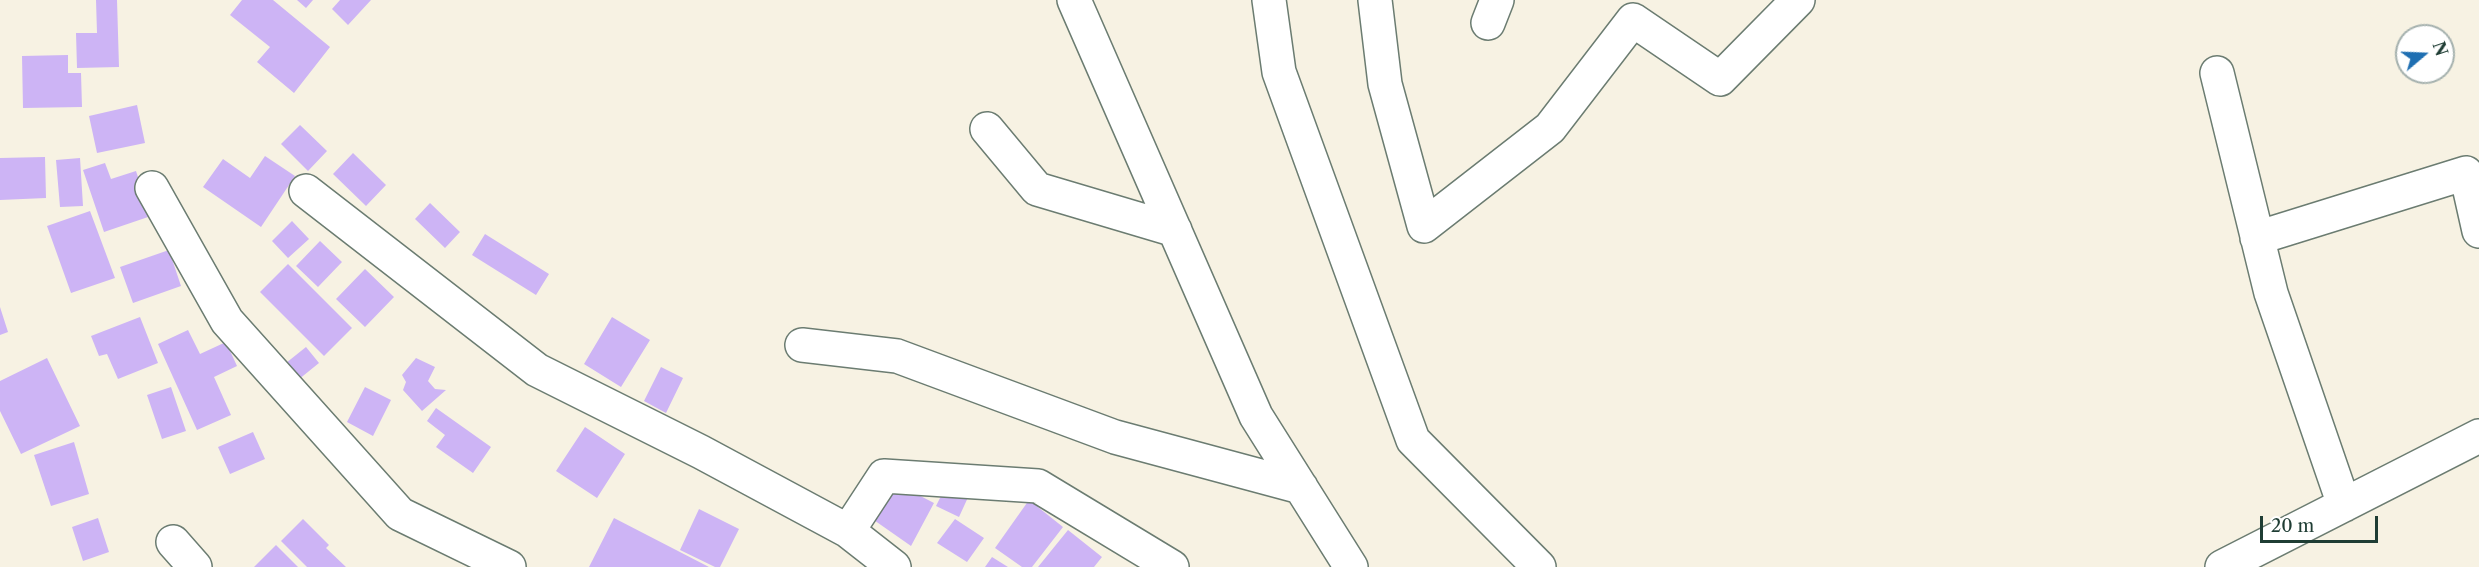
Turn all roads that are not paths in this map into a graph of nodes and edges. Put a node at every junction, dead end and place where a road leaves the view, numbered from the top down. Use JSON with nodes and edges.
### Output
{"nodes":[{"id":1,"x":1074,"y":0,"type":"edge"},
{"id":2,"x":1269,"y":0,"type":"edge"},
{"id":3,"x":1375,"y":0,"type":"edge"},
{"id":4,"x":1798,"y":0,"type":"edge"},
{"id":5,"x":2217,"y":74,"type":"dead end"},
{"id":6,"x":987,"y":129,"type":"dead end"},
{"id":7,"x":152,"y":188,"type":"dead end"},
{"id":8,"x":306,"y":190,"type":"dead end"},
{"id":9,"x":1175,"y":231,"type":"junction"},
{"id":10,"x":2479,"y":231,"type":"edge"},
{"id":11,"x":2257,"y":238,"type":"junction"},
{"id":12,"x":802,"y":345,"type":"dead end"},
{"id":13,"x":2479,"y":436,"type":"edge"},
{"id":14,"x":1301,"y":487,"type":"junction"},
{"id":15,"x":2344,"y":505,"type":"junction"},
{"id":16,"x":848,"y":531,"type":"junction"},
{"id":17,"x":173,"y":542,"type":"dead end"},
{"id":18,"x":195,"y":567,"type":"edge"},
{"id":19,"x":509,"y":567,"type":"edge"},
{"id":20,"x":894,"y":567,"type":"edge"},
{"id":21,"x":1172,"y":567,"type":"edge"},
{"id":22,"x":1351,"y":567,"type":"edge"},
{"id":23,"x":1539,"y":567,"type":"edge"},
{"id":24,"x":2222,"y":567,"type":"edge"}],
"edges":[{"from":1,"to":9,"type":"street"},
{"from":2,"to":23,"type":"street"},
{"from":3,"to":4,"type":"street"},
{"from":5,"to":11,"type":"street"},
{"from":6,"to":9,"type":"street"},
{"from":7,"to":19,"type":"street"},
{"from":8,"to":16,"type":"street"},
{"from":9,"to":14,"type":"street"},
{"from":10,"to":11,"type":"street"},
{"from":11,"to":15,"type":"street"},
{"from":12,"to":14,"type":"street"},
{"from":13,"to":15,"type":"street"},
{"from":14,"to":22,"type":"street"},
{"from":15,"to":24,"type":"street"},
{"from":16,"to":20,"type":"street"},
{"from":16,"to":21,"type":"street"},
{"from":17,"to":18,"type":"street"}]}
